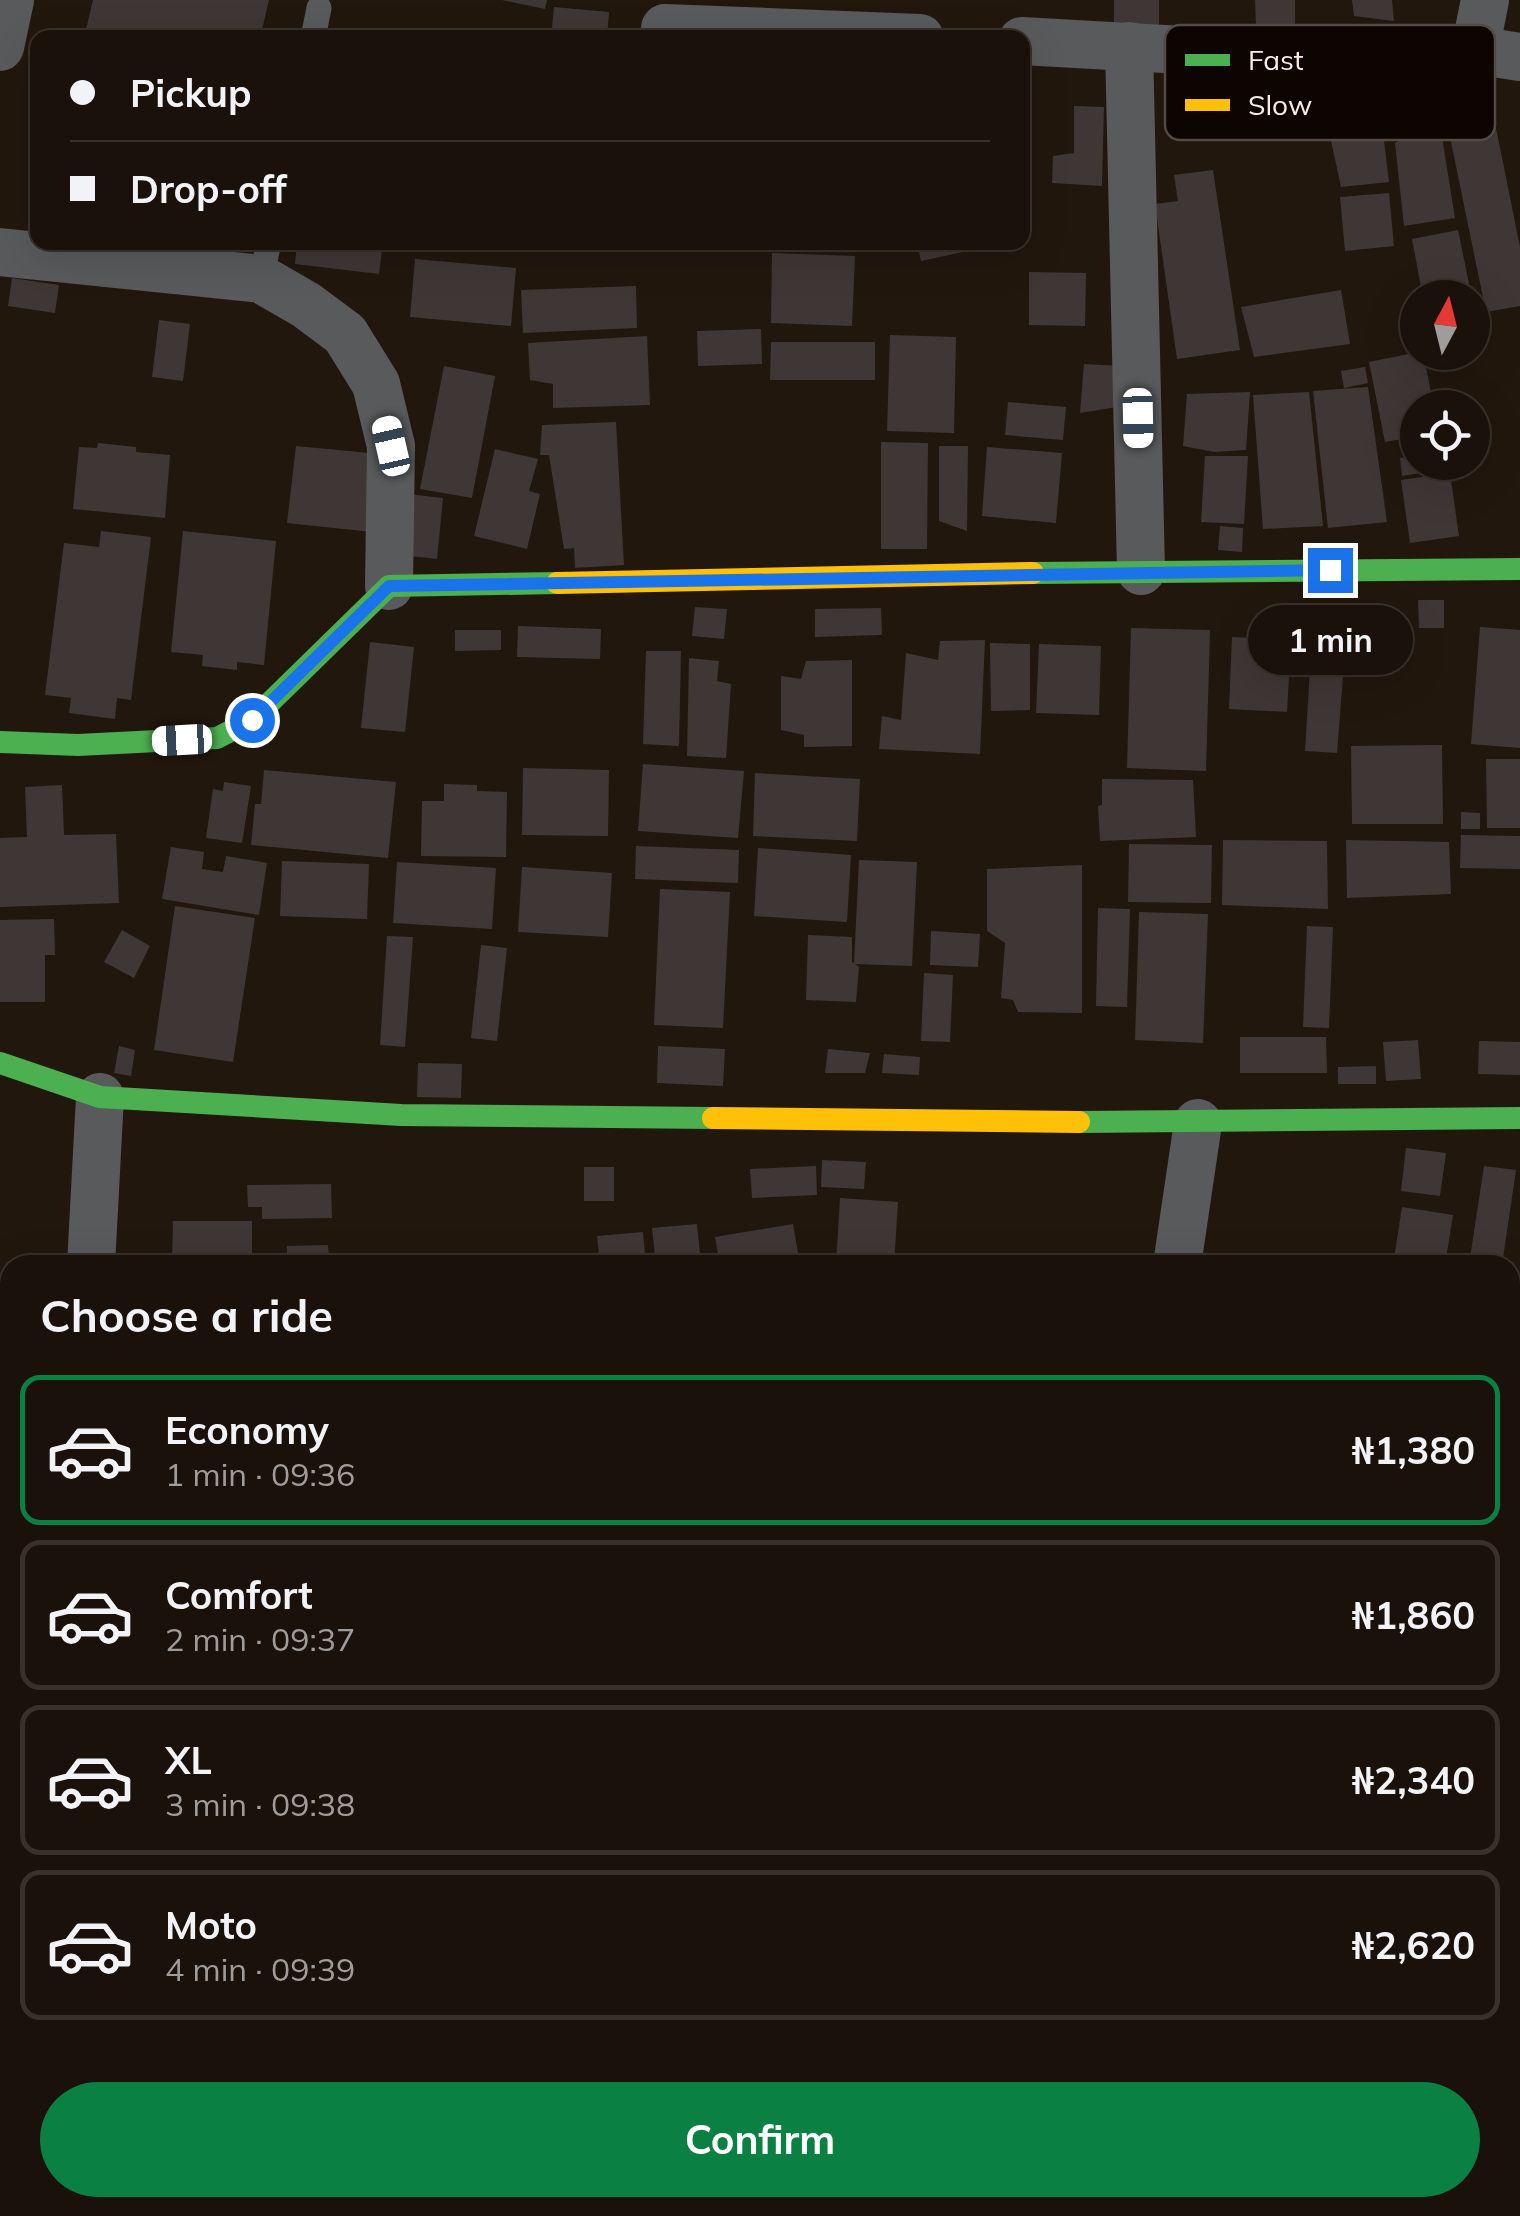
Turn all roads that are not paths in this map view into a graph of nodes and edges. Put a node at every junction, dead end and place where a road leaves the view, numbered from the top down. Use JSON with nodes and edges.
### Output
{"nodes":[{"id":1,"x":10,"y":0,"type":"edge"},
{"id":2,"x":1485,"y":0,"type":"edge"},
{"id":3,"x":320,"y":8,"type":"dead end"},
{"id":4,"x":1491,"y":25,"type":"edge"},
{"id":5,"x":665,"y":28,"type":"dead end"},
{"id":6,"x":315,"y":30,"type":"edge"},
{"id":7,"x":716,"y":30,"type":"edge"},
{"id":8,"x":1030,"y":42,"type":"edge"},
{"id":9,"x":1129,"y":46,"type":"junction"},
{"id":10,"x":0,"y":47,"type":"edge"},
{"id":11,"x":1165,"y":48,"type":"edge"},
{"id":12,"x":0,"y":252,"type":"edge"},
{"id":13,"x":265,"y":261,"type":"edge"},
{"id":14,"x":1520,"y":569,"type":"edge"},
{"id":15,"x":1140,"y":571,"type":"junction"},
{"id":16,"x":389,"y":586,"type":"junction"},
{"id":17,"x":0,"y":742,"type":"edge"},
{"id":18,"x":0,"y":1063,"type":"edge"},
{"id":19,"x":100,"y":1096,"type":"junction"},
{"id":20,"x":1520,"y":1118,"type":"edge"},
{"id":21,"x":1198,"y":1123,"type":"junction"},
{"id":22,"x":92,"y":1255,"type":"edge"},
{"id":23,"x":1178,"y":1255,"type":"edge"}],
"edges":[{"from":1,"to":10,"type":"street"},
{"from":2,"to":4,"type":"street"},
{"from":3,"to":6,"type":"lane"},
{"from":5,"to":7,"type":"street"},
{"from":8,"to":9,"type":"street"},
{"from":9,"to":11,"type":"street"},
{"from":9,"to":15,"type":"street"},
{"from":12,"to":13,"type":"street"},
{"from":13,"to":16,"type":"street"},
{"from":14,"to":15,"type":"street"},
{"from":15,"to":16,"type":"street"},
{"from":16,"to":17,"type":"street"},
{"from":18,"to":19,"type":"street"},
{"from":19,"to":21,"type":"street"},
{"from":19,"to":22,"type":"street"},
{"from":20,"to":21,"type":"street"},
{"from":21,"to":23,"type":"street"}]}
